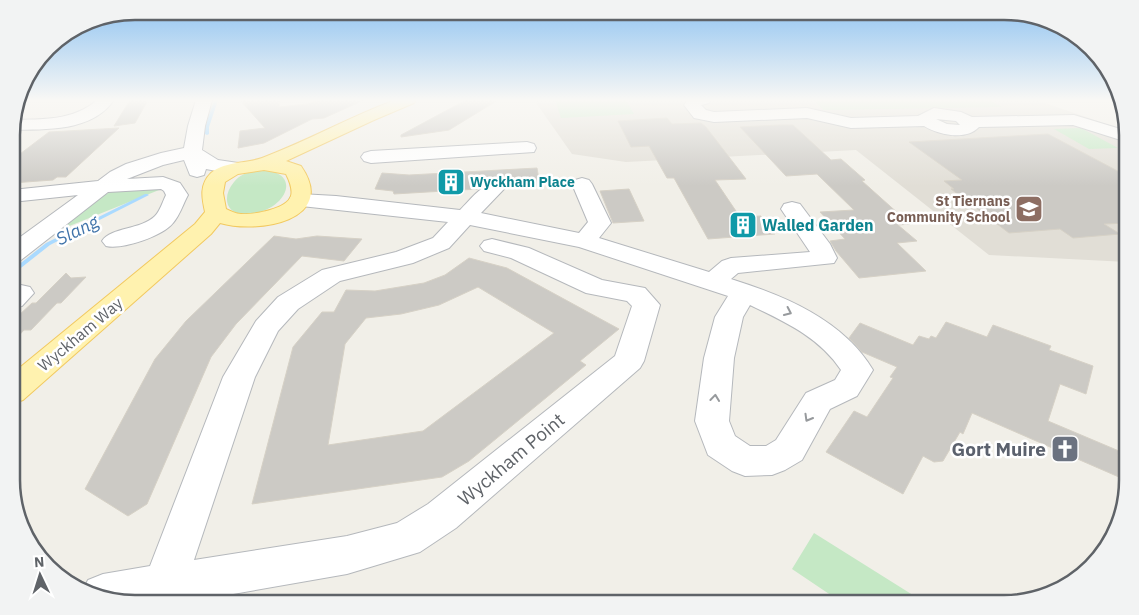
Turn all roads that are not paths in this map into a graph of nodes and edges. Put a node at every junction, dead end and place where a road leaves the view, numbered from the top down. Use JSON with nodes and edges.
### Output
{"nodes":[{"id":1,"x":198,"y":129,"type":"edge"},
{"id":2,"x":340,"y":129,"type":"edge"},
{"id":3,"x":363,"y":129,"type":"edge"},
{"id":4,"x":853,"y":129,"type":"edge"},
{"id":5,"x":1100,"y":129,"type":"edge"},
{"id":6,"x":1119,"y":135,"type":"edge"},
{"id":7,"x":868,"y":141,"type":"dead end"},
{"id":8,"x":194,"y":147,"type":"junction"},
{"id":9,"x":527,"y":148,"type":"dead end"},
{"id":10,"x":492,"y":150,"type":"junction"},
{"id":11,"x":371,"y":157,"type":"dead end"},
{"id":12,"x":264,"y":164,"type":"junction"},
{"id":13,"x":238,"y":168,"type":"junction"},
{"id":14,"x":294,"y":170,"type":"junction"},
{"id":15,"x":582,"y":184,"type":"dead end"},
{"id":16,"x":213,"y":185,"type":"junction"},
{"id":17,"x":104,"y":186,"type":"junction"},
{"id":18,"x":20,"y":195,"type":"edge"},
{"id":19,"x":300,"y":200,"type":"junction"},
{"id":20,"x":792,"y":209,"type":"dead end"},
{"id":21,"x":216,"y":213,"type":"junction"},
{"id":22,"x":464,"y":217,"type":"junction"},
{"id":23,"x":254,"y":220,"type":"junction"},
{"id":24,"x":584,"y":241,"type":"junction"},
{"id":25,"x":114,"y":242,"type":"dead end"},
{"id":26,"x":492,"y":246,"type":"dead end"},
{"id":27,"x":20,"y":249,"type":"edge"},
{"id":28,"x":148,"y":277,"type":"junction"},
{"id":29,"x":713,"y":282,"type":"junction"},
{"id":30,"x":744,"y":292,"type":"junction"},
{"id":31,"x":20,"y":385,"type":"edge"},
{"id":32,"x":164,"y":585,"type":"junction"},
{"id":33,"x":114,"y":593,"type":"edge"}],
"edges":[{"from":1,"to":8,"type":"street"},
{"from":2,"to":12,"type":"main road"},
{"from":3,"to":14,"type":"main road"},
{"from":4,"to":7,"type":"street"},
{"from":5,"to":6,"type":"street"},
{"from":8,"to":13,"type":"street"},
{"from":8,"to":16,"type":"street"},
{"from":8,"to":17,"type":"street"},
{"from":9,"to":10,"type":"street"},
{"from":10,"to":11,"type":"street"},
{"from":10,"to":22,"type":"street"},
{"from":12,"to":13,"type":"main road"},
{"from":12,"to":14,"type":"main road"},
{"from":13,"to":16,"type":"main road"},
{"from":14,"to":19,"type":"main road"},
{"from":15,"to":24,"type":"street"},
{"from":16,"to":21,"type":"main road"},
{"from":17,"to":18,"type":"street"},
{"from":17,"to":25,"type":"street"},
{"from":17,"to":27,"type":"street"},
{"from":19,"to":22,"type":"street"},
{"from":19,"to":23,"type":"main road"},
{"from":20,"to":29,"type":"street"},
{"from":21,"to":23,"type":"main road"},
{"from":21,"to":28,"type":"main road","name":"Wyckham Way"},
{"from":22,"to":24,"type":"street"},
{"from":22,"to":32,"type":"street"},
{"from":23,"to":28,"type":"main road","name":"Wyckham Way"},
{"from":24,"to":29,"type":"street"},
{"from":26,"to":32,"type":"street","name":"Wyckham Point"},
{"from":28,"to":31,"type":"main road","name":"Wyckham Way"},
{"from":29,"to":30,"type":"street"},
{"from":30,"to":30,"type":"street","one_way":true},
{"from":32,"to":33,"type":"street","name":"Wyckham Point"}]}
